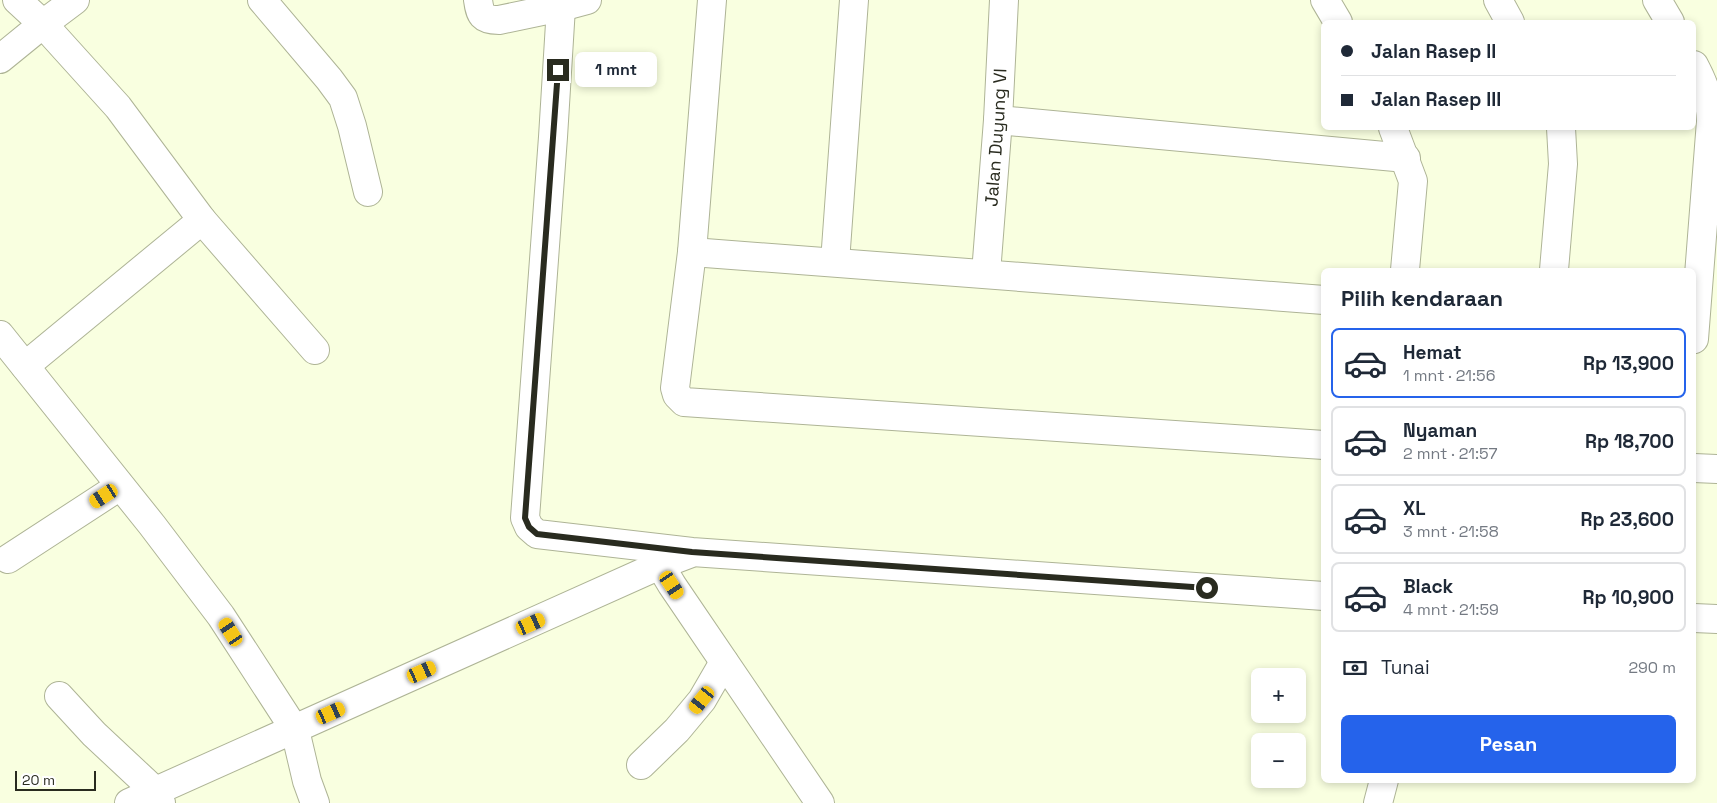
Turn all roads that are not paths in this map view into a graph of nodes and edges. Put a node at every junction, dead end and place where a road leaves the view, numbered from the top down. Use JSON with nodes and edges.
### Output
{"nodes":[{"id":1,"x":17,"y":0,"type":"edge"},
{"id":2,"x":75,"y":0,"type":"edge"},
{"id":3,"x":262,"y":0,"type":"edge"},
{"id":4,"x":478,"y":0,"type":"edge"},
{"id":5,"x":588,"y":0,"type":"edge"},
{"id":6,"x":712,"y":0,"type":"edge"},
{"id":7,"x":854,"y":0,"type":"edge"},
{"id":8,"x":1004,"y":0,"type":"edge"},
{"id":9,"x":1325,"y":0,"type":"edge"},
{"id":10,"x":1498,"y":0,"type":"edge"},
{"id":11,"x":1657,"y":0,"type":"edge"},
{"id":12,"x":561,"y":8,"type":"junction"},
{"id":13,"x":1337,"y":20,"type":"edge"},
{"id":14,"x":1509,"y":20,"type":"edge"},
{"id":15,"x":1669,"y":20,"type":"edge"},
{"id":16,"x":43,"y":24,"type":"junction"},
{"id":17,"x":0,"y":59,"type":"edge"},
{"id":18,"x":1696,"y":69,"type":"edge"},
{"id":19,"x":998,"y":120,"type":"junction"},
{"id":20,"x":1394,"y":130,"type":"edge"},
{"id":21,"x":1561,"y":130,"type":"edge"},
{"id":22,"x":1406,"y":158,"type":"junction"},
{"id":23,"x":368,"y":192,"type":"dead end"},
{"id":24,"x":202,"y":220,"type":"junction"},
{"id":25,"x":692,"y":252,"type":"junction"},
{"id":26,"x":834,"y":262,"type":"junction"},
{"id":27,"x":1406,"y":268,"type":"edge"},
{"id":28,"x":1554,"y":268,"type":"edge"},
{"id":29,"x":986,"y":274,"type":"junction"},
{"id":30,"x":1321,"y":300,"type":"edge"},
{"id":31,"x":1696,"y":313,"type":"edge"},
{"id":32,"x":0,"y":335,"type":"edge"},
{"id":33,"x":314,"y":350,"type":"dead end"},
{"id":34,"x":24,"y":366,"type":"junction"},
{"id":35,"x":1321,"y":445,"type":"edge"},
{"id":36,"x":1696,"y":468,"type":"edge"},
{"id":37,"x":1717,"y":469,"type":"edge"},
{"id":38,"x":120,"y":486,"type":"junction"},
{"id":39,"x":692,"y":552,"type":"junction"},
{"id":40,"x":8,"y":559,"type":"dead end"},
{"id":41,"x":660,"y":565,"type":"junction"},
{"id":42,"x":1321,"y":596,"type":"edge"},
{"id":43,"x":1696,"y":618,"type":"edge"},
{"id":44,"x":1717,"y":620,"type":"edge"},
{"id":45,"x":724,"y":662,"type":"junction"},
{"id":46,"x":59,"y":696,"type":"dead end"},
{"id":47,"x":295,"y":730,"type":"junction"},
{"id":48,"x":641,"y":765,"type":"dead end"},
{"id":49,"x":158,"y":797,"type":"edge"},
{"id":50,"x":128,"y":803,"type":"edge"},
{"id":51,"x":314,"y":803,"type":"edge"},
{"id":52,"x":820,"y":803,"type":"edge"}],
"edges":[{"from":1,"to":16,"type":"street"},
{"from":2,"to":16,"type":"street"},
{"from":3,"to":23,"type":"street"},
{"from":4,"to":12,"type":"street"},
{"from":5,"to":12,"type":"street"},
{"from":6,"to":25,"type":"street"},
{"from":7,"to":26,"type":"street"},
{"from":8,"to":19,"type":"street","name":"Jalan Duyung VI"},
{"from":9,"to":13,"type":"street"},
{"from":10,"to":14,"type":"street"},
{"from":11,"to":15,"type":"street"},
{"from":12,"to":39,"type":"street"},
{"from":16,"to":17,"type":"street"},
{"from":16,"to":24,"type":"street"},
{"from":18,"to":31,"type":"street"},
{"from":19,"to":22,"type":"street"},
{"from":19,"to":29,"type":"street","name":"Jalan Duyung VI"},
{"from":20,"to":22,"type":"street"},
{"from":21,"to":28,"type":"street"},
{"from":22,"to":27,"type":"street"},
{"from":24,"to":33,"type":"street"},
{"from":24,"to":34,"type":"street"},
{"from":25,"to":26,"type":"street"},
{"from":25,"to":35,"type":"street"},
{"from":26,"to":29,"type":"street"},
{"from":29,"to":30,"type":"street"},
{"from":32,"to":34,"type":"street"},
{"from":34,"to":38,"type":"street"},
{"from":36,"to":37,"type":"street"},
{"from":38,"to":40,"type":"street"},
{"from":38,"to":47,"type":"street"},
{"from":39,"to":41,"type":"street"},
{"from":39,"to":42,"type":"street"},
{"from":41,"to":45,"type":"street"},
{"from":41,"to":47,"type":"street"},
{"from":43,"to":44,"type":"street"},
{"from":45,"to":48,"type":"street"},
{"from":45,"to":52,"type":"street"},
{"from":46,"to":49,"type":"street"},
{"from":47,"to":49,"type":"street"},
{"from":47,"to":51,"type":"street"},
{"from":49,"to":50,"type":"street"}]}
